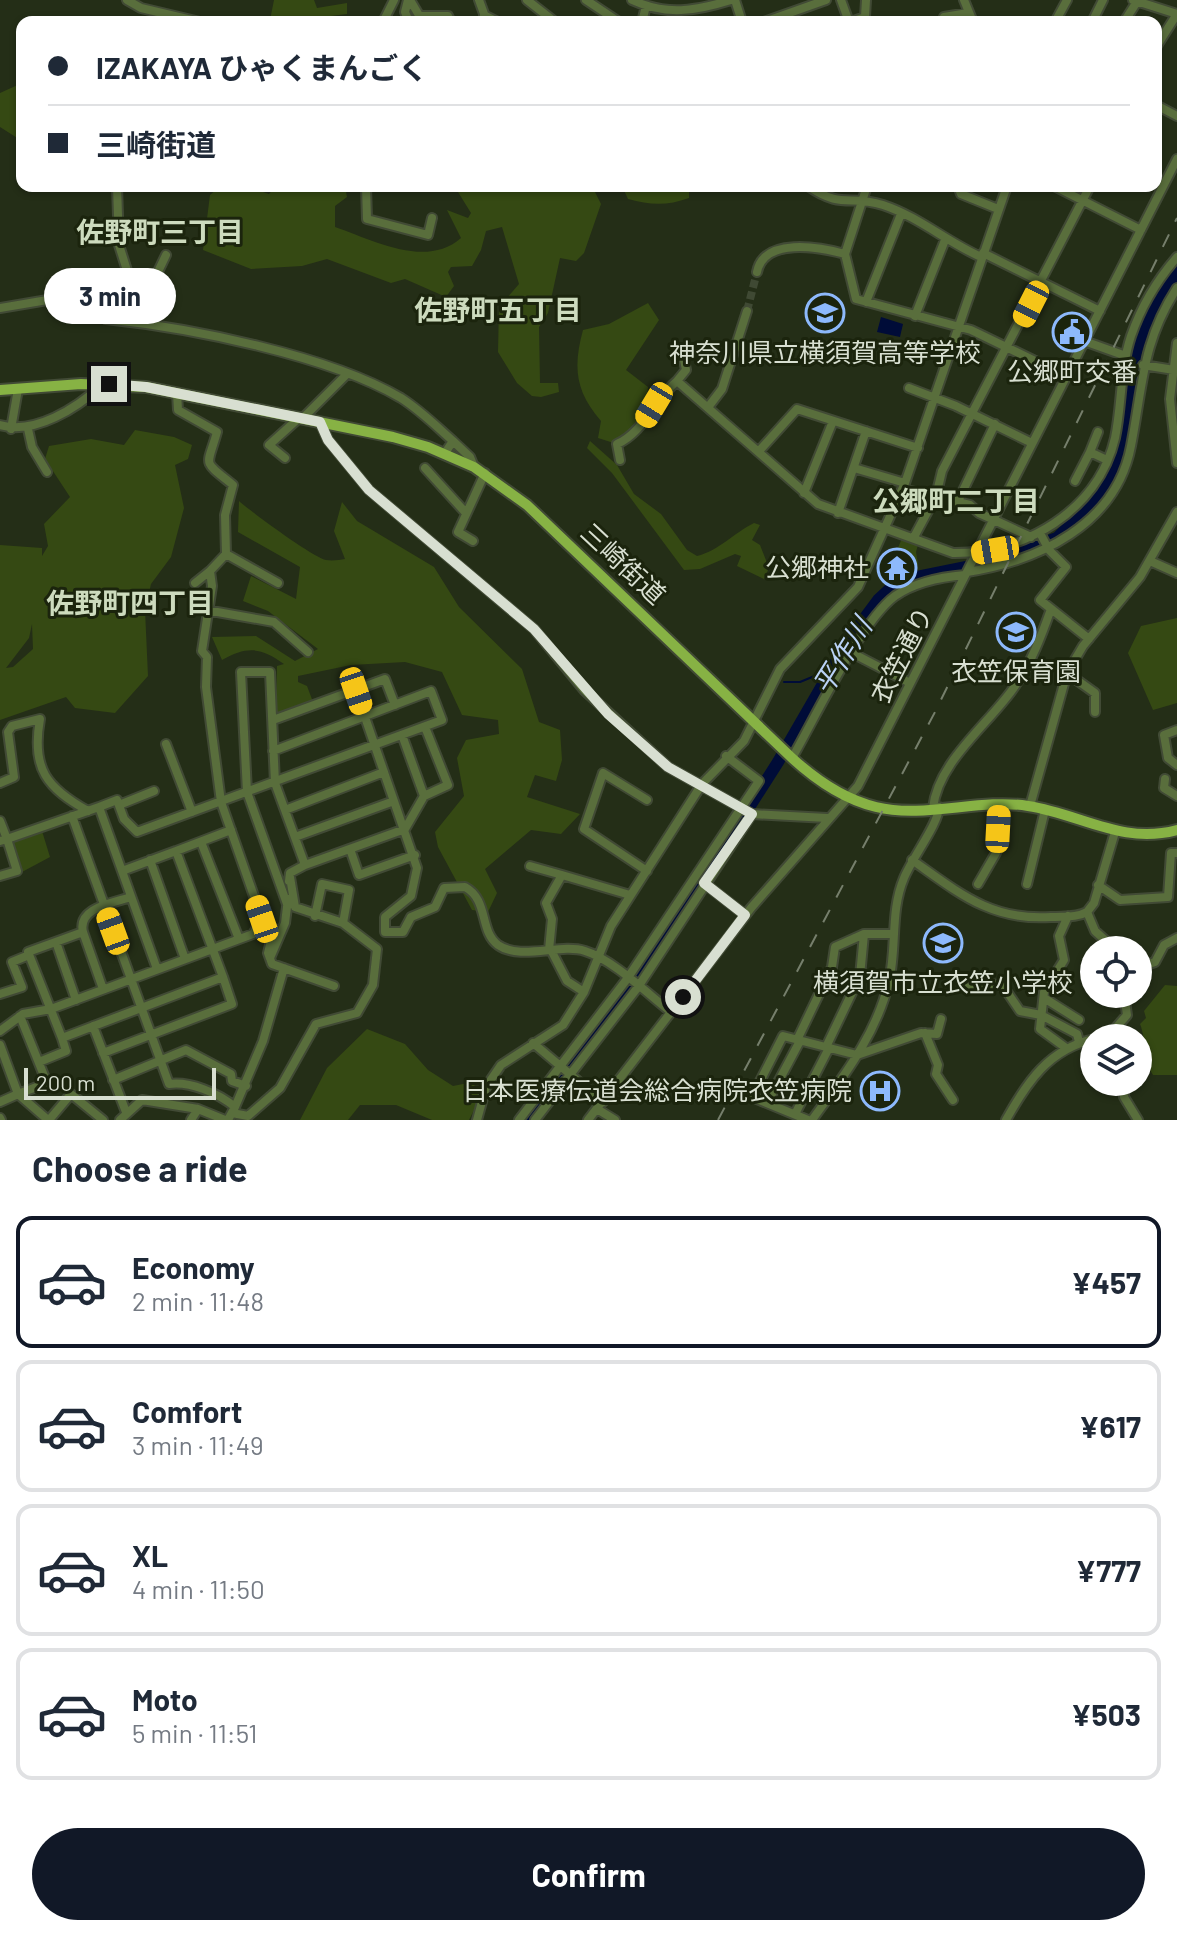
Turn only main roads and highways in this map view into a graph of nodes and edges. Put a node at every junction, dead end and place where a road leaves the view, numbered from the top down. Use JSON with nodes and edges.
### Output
{"nodes":[{"id":1,"x":0,"y":390,"type":"edge"},
{"id":2,"x":1177,"y":830,"type":"edge"}],
"edges":[{"from":1,"to":2,"type":"main road","name":"三崎街道"}]}
